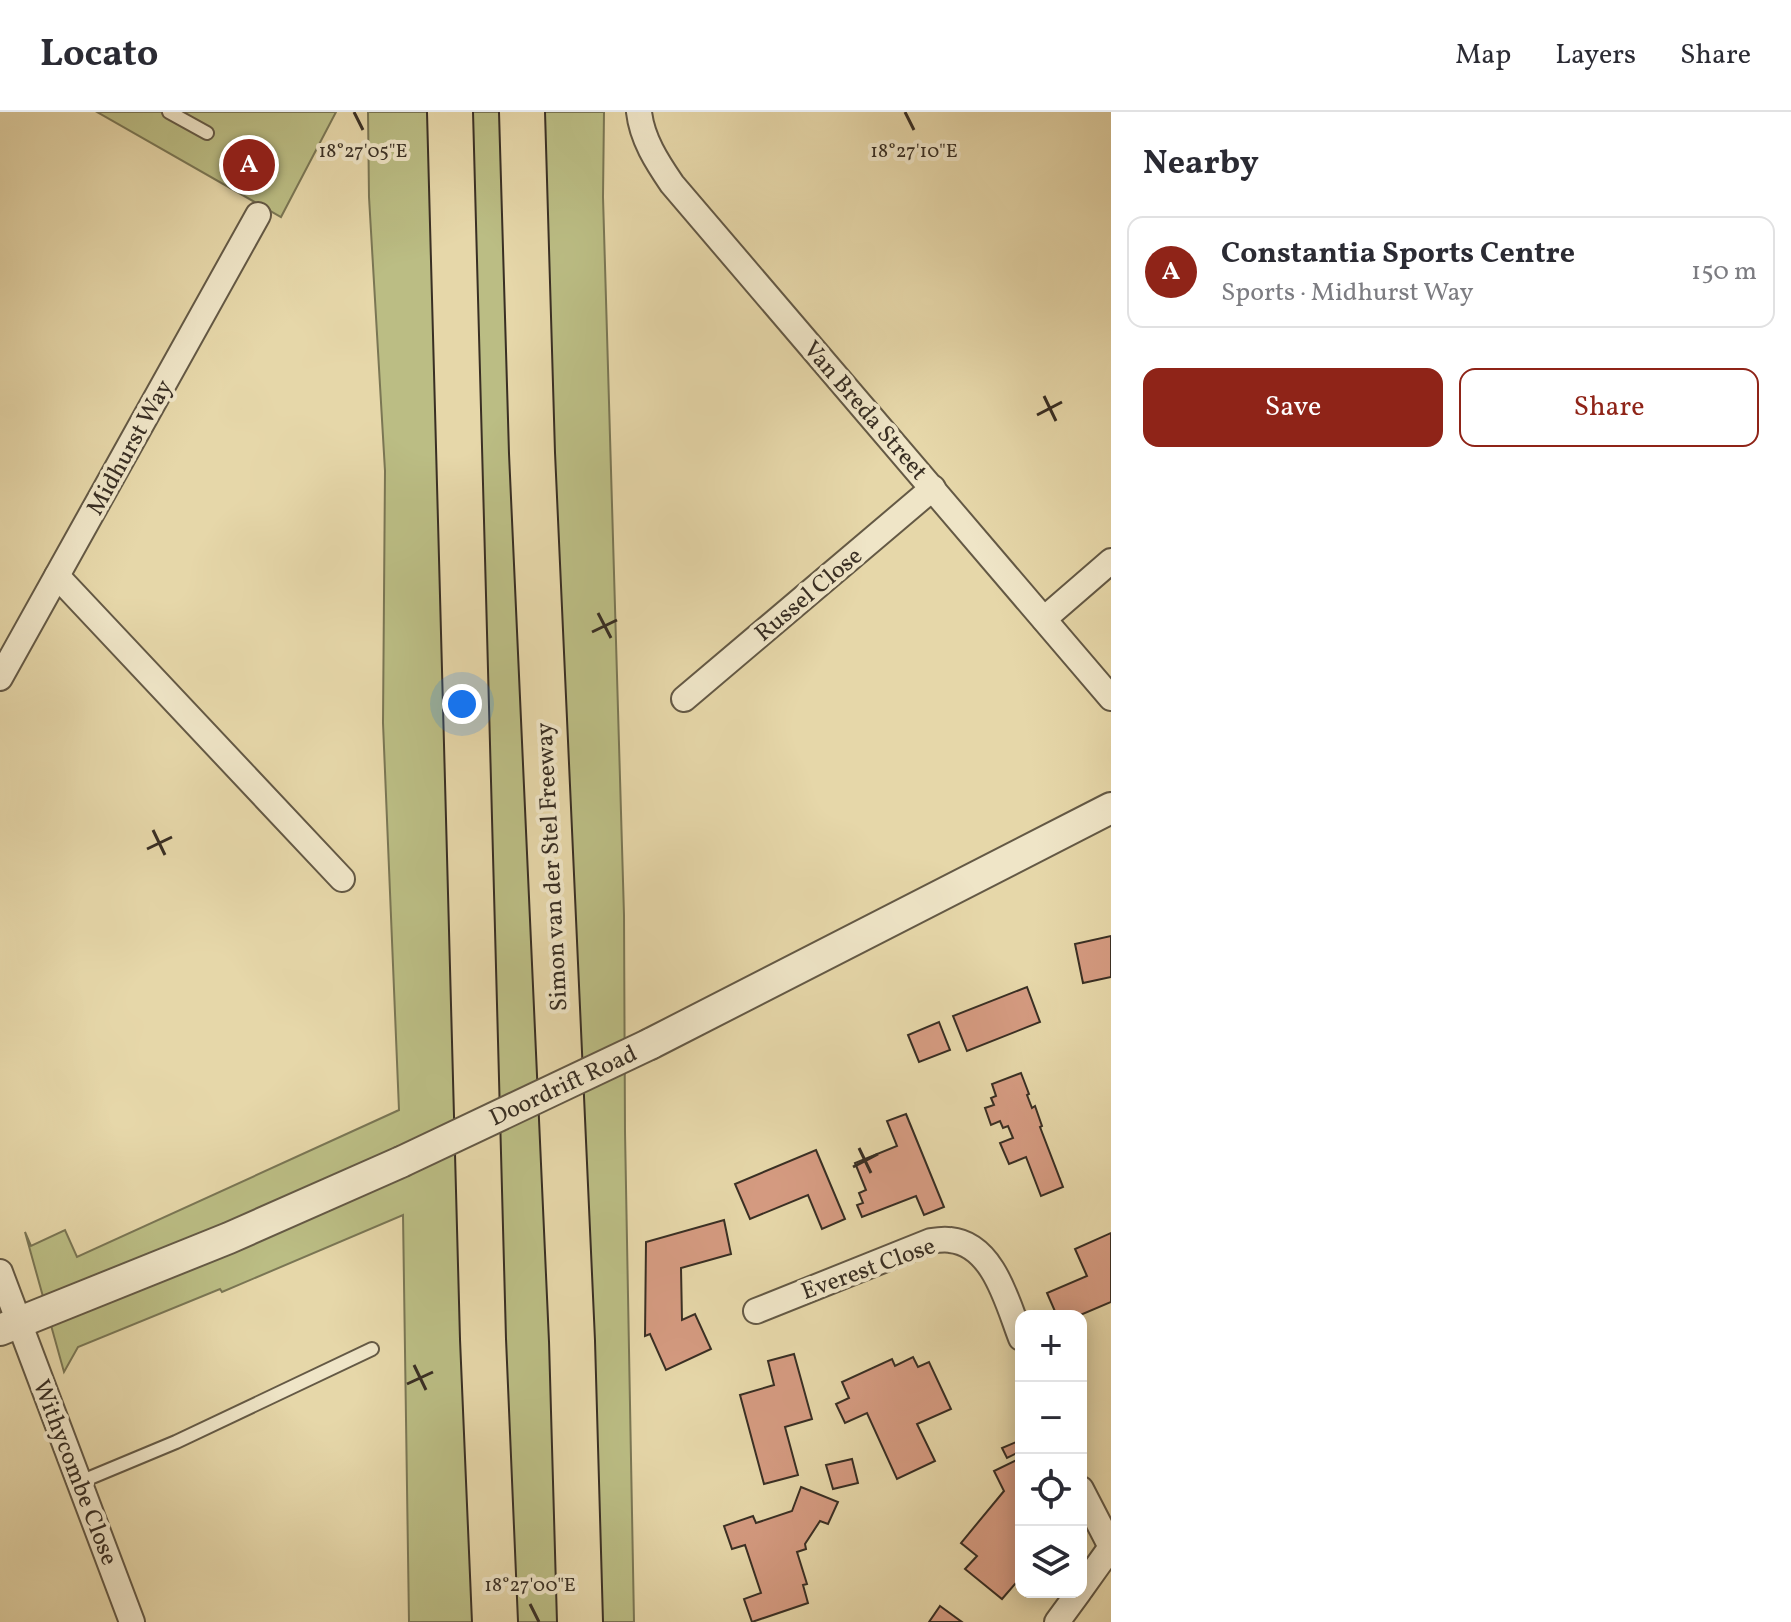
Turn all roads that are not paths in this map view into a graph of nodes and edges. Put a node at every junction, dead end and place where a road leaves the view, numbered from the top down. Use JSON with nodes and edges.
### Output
{"nodes":[{"id":1,"x":169,"y":112,"type":"edge"},
{"id":2,"x":450,"y":112,"type":"edge"},
{"id":3,"x":522,"y":112,"type":"edge"},
{"id":4,"x":639,"y":112,"type":"edge"},
{"id":5,"x":207,"y":133,"type":"dead end"},
{"id":6,"x":258,"y":215,"type":"dead end"},
{"id":7,"x":933,"y":488,"type":"junction"},
{"id":8,"x":1111,"y":561,"type":"edge"},
{"id":9,"x":57,"y":576,"type":"junction"},
{"id":10,"x":1044,"y":619,"type":"junction"},
{"id":11,"x":0,"y":678,"type":"edge"},
{"id":12,"x":1111,"y":698,"type":"edge"},
{"id":13,"x":684,"y":699,"type":"dead end"},
{"id":14,"x":1111,"y":808,"type":"edge"},
{"id":15,"x":342,"y":879,"type":"dead end"},
{"id":16,"x":0,"y":1272,"type":"edge"},
{"id":17,"x":756,"y":1311,"type":"dead end"},
{"id":18,"x":1015,"y":1323,"type":"edge"},
{"id":19,"x":10,"y":1326,"type":"edge"},
{"id":20,"x":372,"y":1349,"type":"dead end"},
{"id":21,"x":80,"y":1482,"type":"junction"},
{"id":22,"x":1087,"y":1501,"type":"edge"},
{"id":23,"x":1111,"y":1547,"type":"edge"},
{"id":24,"x":1087,"y":1580,"type":"edge"},
{"id":25,"x":1074,"y":1598,"type":"edge"},
{"id":26,"x":132,"y":1622,"type":"edge"},
{"id":27,"x":495,"y":1622,"type":"edge"},
{"id":28,"x":580,"y":1622,"type":"edge"},
{"id":29,"x":1057,"y":1622,"type":"edge"}],
"edges":[{"from":1,"to":5,"type":"lane"},
{"from":2,"to":27,"type":"highway"},
{"from":3,"to":28,"type":"highway","name":"Simon van der Stel Freeway"},
{"from":4,"to":7,"type":"street","name":"Van Breda Street"},
{"from":6,"to":9,"type":"street","name":"Midhurst Way"},
{"from":7,"to":10,"type":"street","name":"Van Breda Street"},
{"from":7,"to":13,"type":"street","name":"Russel Close"},
{"from":8,"to":10,"type":"street"},
{"from":9,"to":11,"type":"street","name":"Midhurst Way"},
{"from":9,"to":15,"type":"street"},
{"from":10,"to":12,"type":"street","name":"Van Breda Street"},
{"from":14,"to":19,"type":"street","name":"Doordrift Road","bridge":true},
{"from":16,"to":19,"type":"street"},
{"from":17,"to":18,"type":"street","name":"Everest Close"},
{"from":19,"to":21,"type":"street","name":"Withycombe Close"},
{"from":20,"to":21,"type":"lane"},
{"from":21,"to":26,"type":"street","name":"Withycombe Close"},
{"from":22,"to":23,"type":"street"},
{"from":23,"to":24,"type":"street"},
{"from":25,"to":29,"type":"street"}]}
